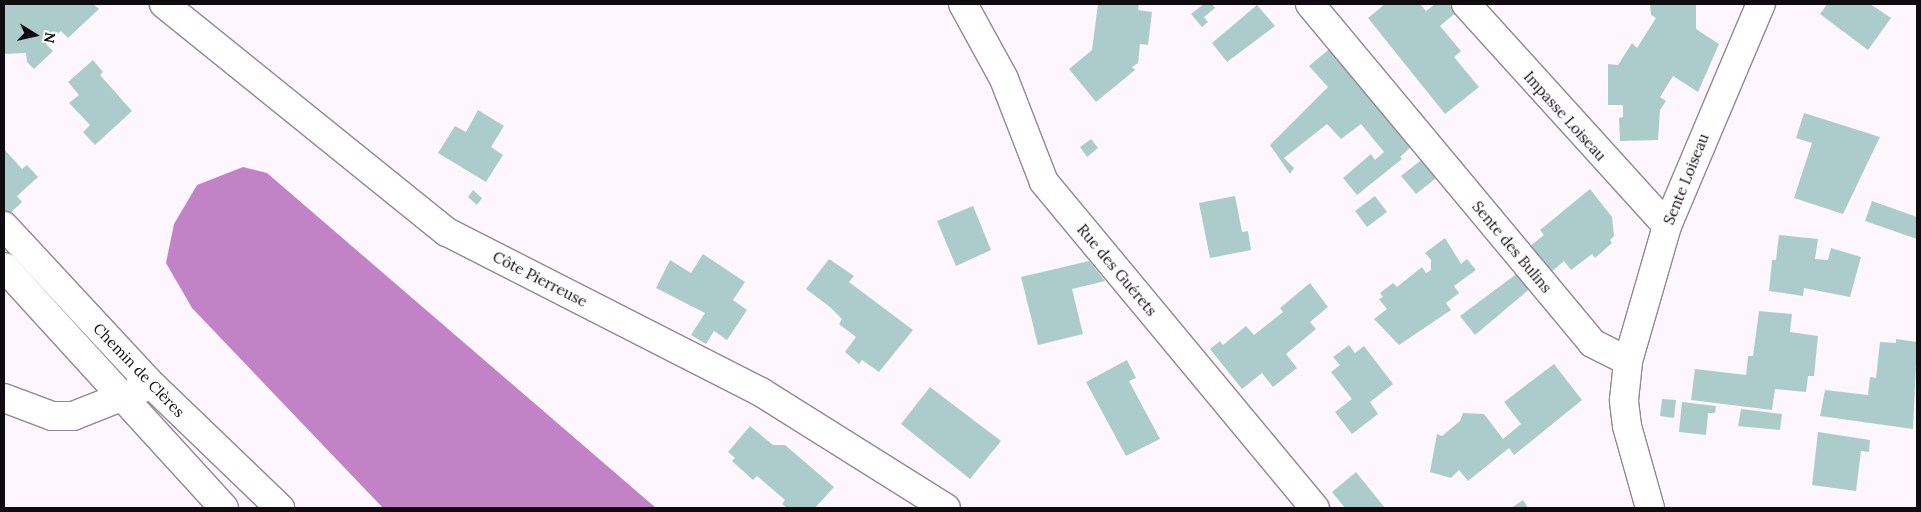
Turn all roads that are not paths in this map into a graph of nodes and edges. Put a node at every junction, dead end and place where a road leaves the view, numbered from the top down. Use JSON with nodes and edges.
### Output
{"nodes":[{"id":1,"x":164,"y":4,"type":"edge"},
{"id":2,"x":963,"y":4,"type":"edge"},
{"id":3,"x":1310,"y":4,"type":"edge"},
{"id":4,"x":1466,"y":4,"type":"edge"},
{"id":5,"x":1761,"y":4,"type":"edge"},
{"id":6,"x":4,"y":226,"type":"edge"},
{"id":7,"x":1667,"y":226,"type":"junction"},
{"id":8,"x":4,"y":266,"type":"edge"},
{"id":9,"x":1628,"y":361,"type":"junction"},
{"id":10,"x":152,"y":385,"type":"junction"},
{"id":11,"x":124,"y":397,"type":"junction"},
{"id":12,"x":4,"y":398,"type":"edge"},
{"id":13,"x":224,"y":508,"type":"edge"},
{"id":14,"x":280,"y":508,"type":"edge"},
{"id":15,"x":946,"y":508,"type":"edge"},
{"id":16,"x":1315,"y":508,"type":"edge"},
{"id":17,"x":1650,"y":508,"type":"edge"}],
"edges":[{"from":1,"to":15,"type":"street","name":"Côte Pierreuse"},
{"from":2,"to":16,"type":"street","name":"Rue des Guérets"},
{"from":3,"to":9,"type":"street","name":"Sente des Bulins"},
{"from":4,"to":7,"type":"street","name":"Impasse Loiseau"},
{"from":5,"to":7,"type":"street","name":"Sente Loiseau"},
{"from":6,"to":10,"type":"street","name":"Chemin de Clères"},
{"from":7,"to":9,"type":"street","name":"Sente Loiseau"},
{"from":8,"to":11,"type":"street","name":"Chemin de Clères"},
{"from":9,"to":17,"type":"street"},
{"from":10,"to":11,"type":"street"},
{"from":10,"to":14,"type":"street","name":"Chemin de Clères"},
{"from":11,"to":12,"type":"street"},
{"from":11,"to":13,"type":"street","name":"Chemin de Clères"}]}
